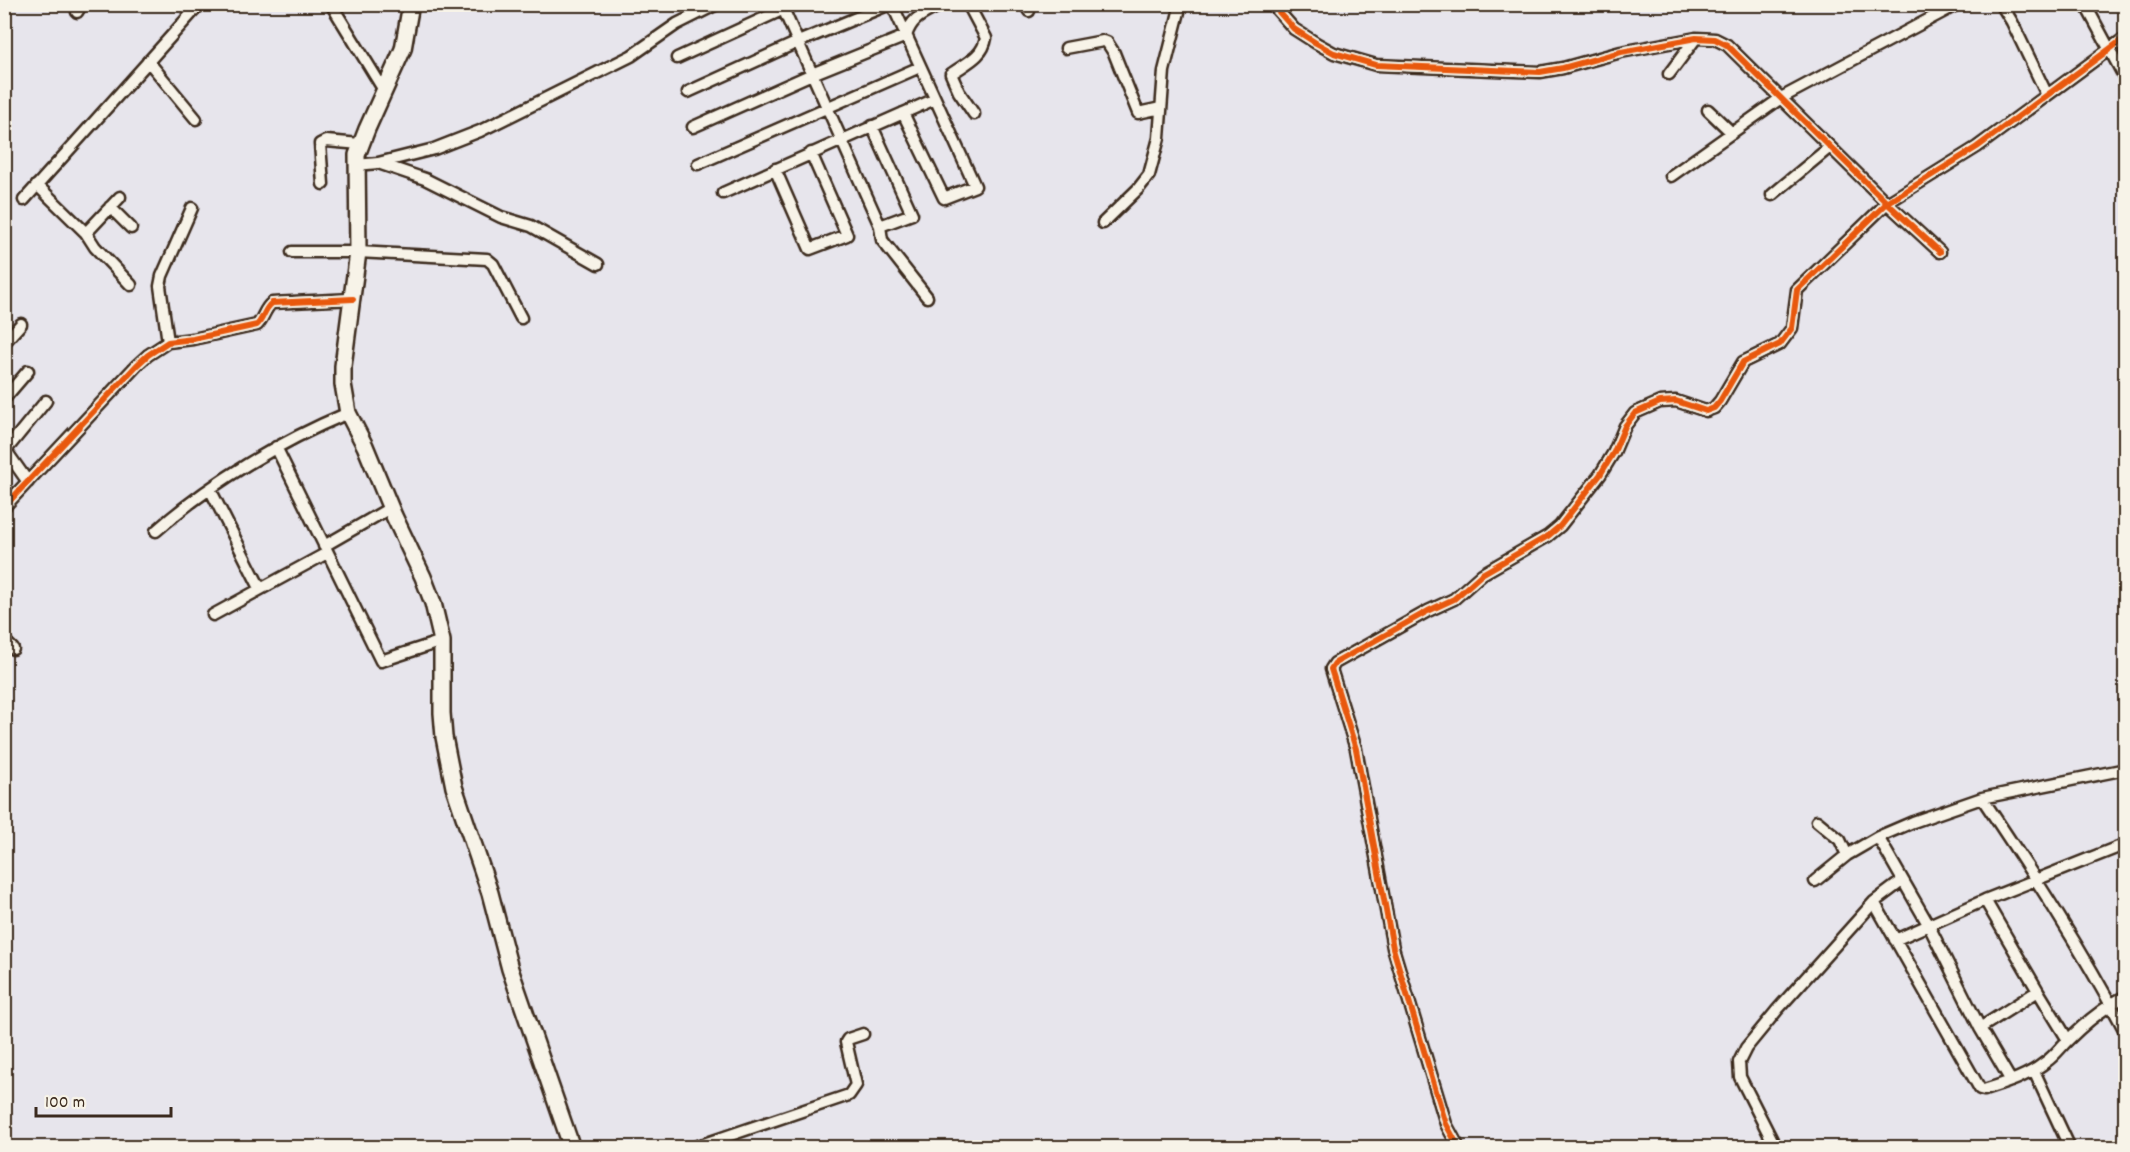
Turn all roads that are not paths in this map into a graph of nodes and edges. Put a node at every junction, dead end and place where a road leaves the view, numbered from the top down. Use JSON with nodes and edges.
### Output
{"nodes":[{"id":1,"x":331,"y":4,"type":"edge"},
{"id":2,"x":411,"y":4,"type":"edge"},
{"id":3,"x":717,"y":4,"type":"edge"},
{"id":4,"x":795,"y":4,"type":"edge"},
{"id":5,"x":891,"y":4,"type":"edge"},
{"id":6,"x":942,"y":4,"type":"edge"},
{"id":7,"x":968,"y":4,"type":"edge"},
{"id":8,"x":1181,"y":4,"type":"edge"},
{"id":9,"x":1272,"y":4,"type":"edge"},
{"id":10,"x":1958,"y":4,"type":"edge"},
{"id":11,"x":2001,"y":4,"type":"edge"},
{"id":12,"x":2085,"y":4,"type":"edge"},
{"id":13,"x":192,"y":7,"type":"edge"},
{"id":14,"x":782,"y":7,"type":"edge"},
{"id":15,"x":906,"y":36,"type":"junction"},
{"id":16,"x":2126,"y":37,"type":"edge"},
{"id":17,"x":1696,"y":38,"type":"junction"},
{"id":18,"x":798,"y":42,"type":"junction"},
{"id":19,"x":1065,"y":48,"type":"dead end"},
{"id":20,"x":2108,"y":50,"type":"junction"},
{"id":21,"x":677,"y":58,"type":"dead end"},
{"id":22,"x":148,"y":61,"type":"junction"},
{"id":23,"x":920,"y":67,"type":"junction"},
{"id":24,"x":812,"y":74,"type":"junction"},
{"id":25,"x":1669,"y":74,"type":"dead end"},
{"id":26,"x":2126,"y":80,"type":"edge"},
{"id":27,"x":385,"y":92,"type":"junction"},
{"id":28,"x":688,"y":92,"type":"dead end"},
{"id":29,"x":2047,"y":95,"type":"junction"},
{"id":30,"x":1780,"y":98,"type":"junction"},
{"id":31,"x":935,"y":99,"type":"junction"},
{"id":32,"x":826,"y":107,"type":"junction"},
{"id":33,"x":1161,"y":108,"type":"junction"},
{"id":34,"x":1708,"y":111,"type":"dead end"},
{"id":35,"x":903,"y":113,"type":"junction"},
{"id":36,"x":974,"y":114,"type":"dead end"},
{"id":37,"x":196,"y":119,"type":"dead end"},
{"id":38,"x":872,"y":126,"type":"junction"},
{"id":39,"x":693,"y":127,"type":"dead end"},
{"id":40,"x":1732,"y":133,"type":"junction"},
{"id":41,"x":841,"y":139,"type":"junction"},
{"id":42,"x":360,"y":144,"type":"junction"},
{"id":43,"x":1830,"y":147,"type":"junction"},
{"id":44,"x":810,"y":153,"type":"junction"},
{"id":45,"x":378,"y":163,"type":"junction"},
{"id":46,"x":698,"y":164,"type":"dead end"},
{"id":47,"x":356,"y":165,"type":"junction"},
{"id":48,"x":775,"y":169,"type":"junction"},
{"id":49,"x":1671,"y":176,"type":"dead end"},
{"id":50,"x":323,"y":184,"type":"dead end"},
{"id":51,"x":37,"y":185,"type":"junction"},
{"id":52,"x":723,"y":193,"type":"dead end"},
{"id":53,"x":1772,"y":195,"type":"dead end"},
{"id":54,"x":120,"y":197,"type":"dead end"},
{"id":55,"x":24,"y":200,"type":"dead end"},
{"id":56,"x":1887,"y":203,"type":"junction"},
{"id":57,"x":110,"y":207,"type":"junction"},
{"id":58,"x":192,"y":208,"type":"dead end"},
{"id":59,"x":1103,"y":223,"type":"dead end"},
{"id":60,"x":880,"y":226,"type":"junction"},
{"id":61,"x":131,"y":228,"type":"dead end"},
{"id":62,"x":86,"y":233,"type":"junction"},
{"id":63,"x":292,"y":252,"type":"dead end"},
{"id":64,"x":358,"y":252,"type":"junction"},
{"id":65,"x":1940,"y":252,"type":"dead end"},
{"id":66,"x":598,"y":264,"type":"dead end"},
{"id":67,"x":131,"y":285,"type":"dead end"},
{"id":68,"x":927,"y":297,"type":"dead end"},
{"id":69,"x":352,"y":299,"type":"junction"},
{"id":70,"x":521,"y":318,"type":"dead end"},
{"id":71,"x":21,"y":324,"type":"dead end"},
{"id":72,"x":168,"y":342,"type":"junction"},
{"id":73,"x":4,"y":343,"type":"edge"},
{"id":74,"x":28,"y":371,"type":"dead end"},
{"id":75,"x":4,"y":399,"type":"edge"},
{"id":76,"x":46,"y":401,"type":"dead end"},
{"id":77,"x":348,"y":413,"type":"junction"},
{"id":78,"x":276,"y":447,"type":"junction"},
{"id":79,"x":6,"y":452,"type":"edge"},
{"id":80,"x":28,"y":482,"type":"junction"},
{"id":81,"x":210,"y":489,"type":"junction"},
{"id":82,"x":4,"y":507,"type":"edge"},
{"id":83,"x":390,"y":508,"type":"junction"},
{"id":84,"x":156,"y":531,"type":"dead end"},
{"id":85,"x":326,"y":550,"type":"junction"},
{"id":86,"x":260,"y":588,"type":"junction"},
{"id":87,"x":213,"y":615,"type":"dead end"},
{"id":88,"x":4,"y":640,"type":"edge"},
{"id":89,"x":442,"y":641,"type":"junction"},
{"id":90,"x":13,"y":649,"type":"dead end"},
{"id":91,"x":2126,"y":769,"type":"edge"},
{"id":92,"x":1982,"y":798,"type":"junction"},
{"id":93,"x":1817,"y":821,"type":"dead end"},
{"id":94,"x":1878,"y":837,"type":"junction"},
{"id":95,"x":2126,"y":844,"type":"edge"},
{"id":96,"x":1847,"y":855,"type":"junction"},
{"id":97,"x":2037,"y":880,"type":"junction"},
{"id":98,"x":1815,"y":881,"type":"dead end"},
{"id":99,"x":1902,"y":881,"type":"junction"},
{"id":100,"x":1985,"y":900,"type":"junction"},
{"id":101,"x":1874,"y":903,"type":"junction"},
{"id":102,"x":1928,"y":924,"type":"junction"},
{"id":103,"x":1895,"y":940,"type":"junction"},
{"id":104,"x":2038,"y":991,"type":"junction"},
{"id":105,"x":2126,"y":996,"type":"edge"},
{"id":106,"x":2110,"y":1004,"type":"junction"},
{"id":107,"x":1980,"y":1028,"type":"junction"},
{"id":108,"x":2126,"y":1033,"type":"edge"},
{"id":109,"x":863,"y":1034,"type":"dead end"},
{"id":110,"x":2068,"y":1040,"type":"junction"},
{"id":111,"x":2034,"y":1071,"type":"junction"},
{"id":112,"x":2011,"y":1081,"type":"junction"},
{"id":113,"x":572,"y":1148,"type":"edge"},
{"id":114,"x":692,"y":1148,"type":"edge"},
{"id":115,"x":1459,"y":1148,"type":"edge"},
{"id":116,"x":1776,"y":1148,"type":"edge"},
{"id":117,"x":2070,"y":1148,"type":"edge"}],
"edges":[{"from":1,"to":27,"type":"street"},
{"from":2,"to":27,"type":"main road"},
{"from":3,"to":45,"type":"street"},
{"from":4,"to":14,"type":"street"},
{"from":5,"to":15,"type":"street"},
{"from":5,"to":18,"type":"street"},
{"from":6,"to":15,"type":"street"},
{"from":7,"to":36,"type":"street"},
{"from":8,"to":33,"type":"street"},
{"from":9,"to":17,"type":"street"},
{"from":10,"to":30,"type":"street"},
{"from":11,"to":29,"type":"street"},
{"from":12,"to":20,"type":"street"},
{"from":13,"to":22,"type":"street"},
{"from":14,"to":18,"type":"street"},
{"from":14,"to":21,"type":"street"},
{"from":15,"to":23,"type":"street"},
{"from":15,"to":24,"type":"street"},
{"from":16,"to":20,"type":"street"},
{"from":17,"to":25,"type":"street"},
{"from":17,"to":30,"type":"street"},
{"from":18,"to":24,"type":"street"},
{"from":18,"to":28,"type":"street"},
{"from":19,"to":33,"type":"street"},
{"from":20,"to":26,"type":"street"},
{"from":20,"to":29,"type":"street"},
{"from":22,"to":37,"type":"street"},
{"from":22,"to":51,"type":"street"},
{"from":23,"to":31,"type":"street"},
{"from":23,"to":32,"type":"street"},
{"from":24,"to":32,"type":"street"},
{"from":24,"to":39,"type":"street"},
{"from":27,"to":42,"type":"main road"},
{"from":29,"to":56,"type":"street"},
{"from":30,"to":40,"type":"street"},
{"from":30,"to":43,"type":"street"},
{"from":31,"to":35,"type":"street"},
{"from":31,"to":35,"type":"street"},
{"from":32,"to":41,"type":"street"},
{"from":32,"to":46,"type":"street"},
{"from":33,"to":59,"type":"street"},
{"from":34,"to":40,"type":"street"},
{"from":35,"to":38,"type":"street"},
{"from":38,"to":41,"type":"street"},
{"from":38,"to":60,"type":"street"},
{"from":40,"to":49,"type":"street"},
{"from":41,"to":44,"type":"street"},
{"from":41,"to":60,"type":"street"},
{"from":42,"to":47,"type":"main road"},
{"from":42,"to":50,"type":"street"},
{"from":43,"to":53,"type":"street"},
{"from":43,"to":56,"type":"street"},
{"from":44,"to":48,"type":"street"},
{"from":44,"to":48,"type":"street"},
{"from":45,"to":47,"type":"street"},
{"from":45,"to":66,"type":"street"},
{"from":47,"to":64,"type":"main road"},
{"from":48,"to":52,"type":"street"},
{"from":51,"to":55,"type":"street"},
{"from":51,"to":62,"type":"street"},
{"from":54,"to":57,"type":"street"},
{"from":56,"to":65,"type":"street"},
{"from":56,"to":115,"type":"street"},
{"from":57,"to":61,"type":"street"},
{"from":57,"to":62,"type":"street"},
{"from":58,"to":72,"type":"street"},
{"from":60,"to":68,"type":"street"},
{"from":62,"to":67,"type":"street"},
{"from":63,"to":64,"type":"street"},
{"from":64,"to":69,"type":"main road"},
{"from":64,"to":70,"type":"street"},
{"from":69,"to":72,"type":"street"},
{"from":69,"to":77,"type":"main road"},
{"from":71,"to":73,"type":"street"},
{"from":72,"to":80,"type":"street"},
{"from":74,"to":75,"type":"street"},
{"from":76,"to":79,"type":"street"},
{"from":77,"to":78,"type":"street"},
{"from":77,"to":83,"type":"main road"},
{"from":78,"to":81,"type":"street"},
{"from":78,"to":85,"type":"street"},
{"from":79,"to":80,"type":"street"},
{"from":80,"to":82,"type":"street"},
{"from":81,"to":84,"type":"street"},
{"from":81,"to":86,"type":"street"},
{"from":83,"to":85,"type":"street"},
{"from":83,"to":89,"type":"main road"},
{"from":85,"to":86,"type":"street"},
{"from":85,"to":89,"type":"street"},
{"from":86,"to":87,"type":"street"},
{"from":88,"to":90,"type":"street"},
{"from":89,"to":113,"type":"main road"},
{"from":91,"to":92,"type":"street"},
{"from":92,"to":94,"type":"street"},
{"from":92,"to":97,"type":"street"},
{"from":93,"to":96,"type":"street"},
{"from":94,"to":96,"type":"street"},
{"from":94,"to":99,"type":"street"},
{"from":95,"to":97,"type":"street"},
{"from":96,"to":98,"type":"street"},
{"from":97,"to":100,"type":"street"},
{"from":97,"to":106,"type":"street"},
{"from":99,"to":101,"type":"street"},
{"from":99,"to":102,"type":"street"},
{"from":100,"to":102,"type":"street"},
{"from":100,"to":104,"type":"street"},
{"from":101,"to":103,"type":"street"},
{"from":101,"to":116,"type":"street"},
{"from":102,"to":103,"type":"street"},
{"from":102,"to":107,"type":"street"},
{"from":103,"to":112,"type":"street"},
{"from":104,"to":107,"type":"street"},
{"from":104,"to":110,"type":"street"},
{"from":105,"to":106,"type":"street"},
{"from":106,"to":108,"type":"street"},
{"from":106,"to":110,"type":"street"},
{"from":107,"to":112,"type":"street"},
{"from":109,"to":114,"type":"street"},
{"from":110,"to":111,"type":"street"},
{"from":111,"to":112,"type":"street"},
{"from":111,"to":117,"type":"street"}]}
